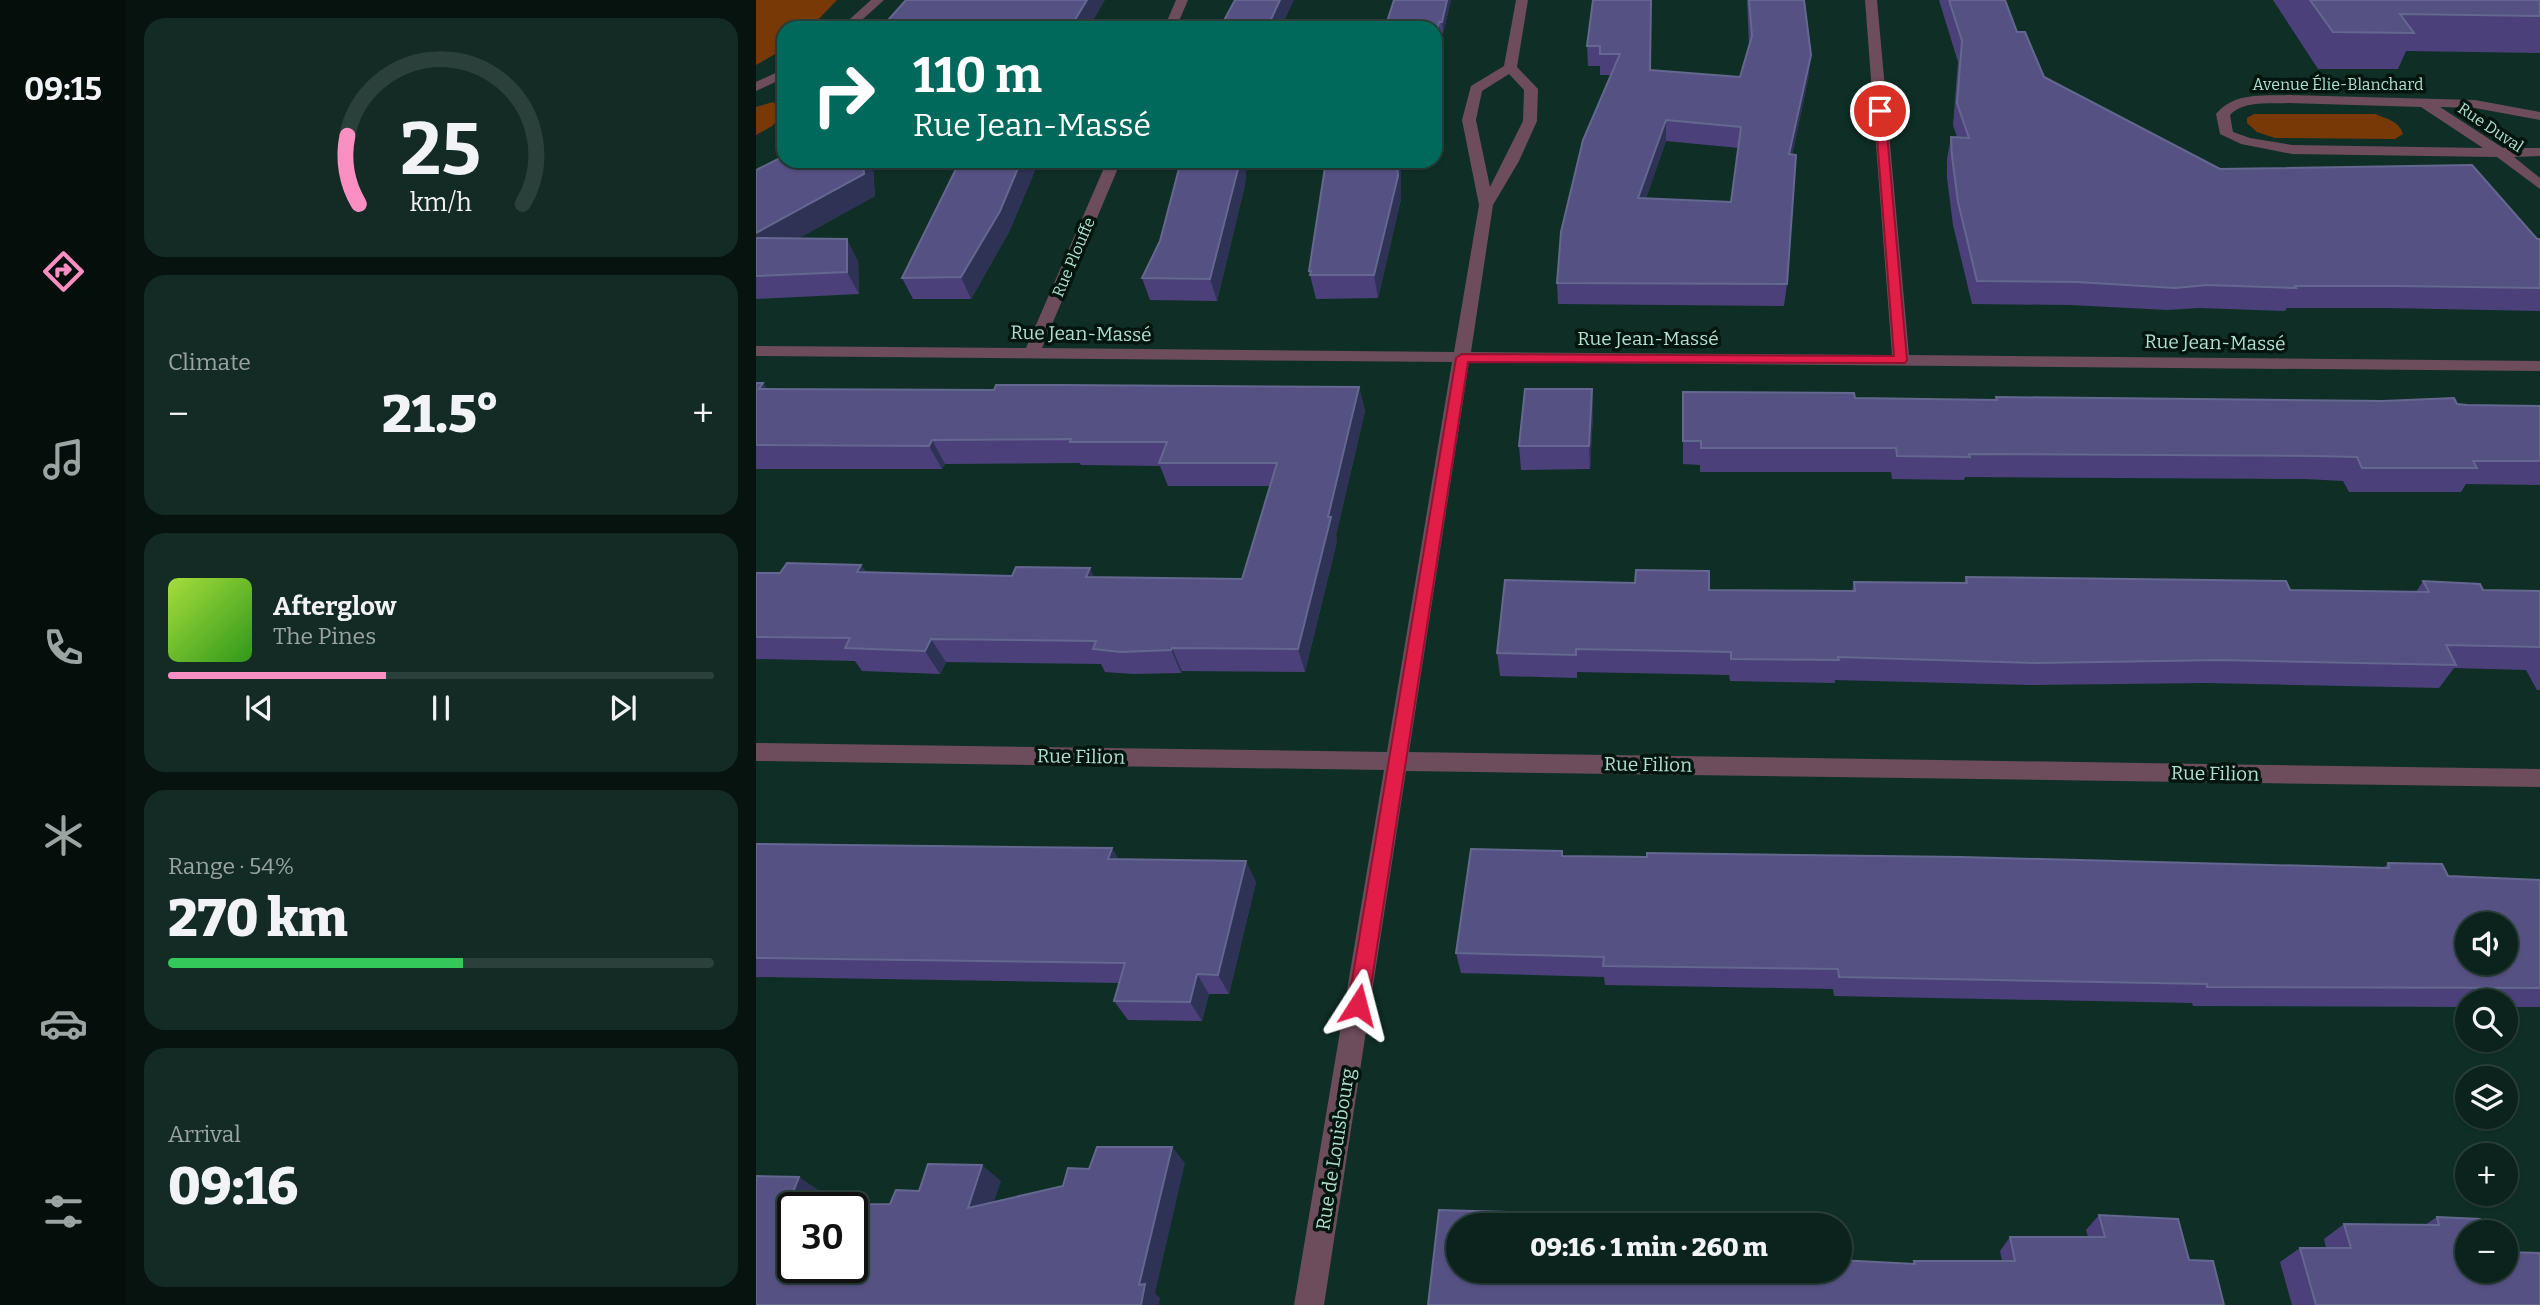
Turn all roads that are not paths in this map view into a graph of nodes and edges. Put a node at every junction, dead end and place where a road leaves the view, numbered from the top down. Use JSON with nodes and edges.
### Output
{"nodes":[{"id":1,"x":878,"y":0,"type":"edge"},
{"id":2,"x":1182,"y":0,"type":"edge"},
{"id":3,"x":1522,"y":0,"type":"edge"},
{"id":4,"x":1871,"y":0,"type":"edge"},
{"id":5,"x":854,"y":21,"type":"edge"},
{"id":6,"x":1173,"y":21,"type":"edge"},
{"id":7,"x":1510,"y":68,"type":"junction"},
{"id":8,"x":777,"y":76,"type":"edge"},
{"id":9,"x":756,"y":87,"type":"edge"},
{"id":10,"x":2421,"y":101,"type":"junction"},
{"id":11,"x":2540,"y":116,"type":"edge"},
{"id":12,"x":2540,"y":152,"type":"edge"},
{"id":13,"x":2501,"y":153,"type":"junction"},
{"id":14,"x":1111,"y":168,"type":"edge"},
{"id":15,"x":2540,"y":185,"type":"edge"},
{"id":16,"x":1486,"y":205,"type":"junction"},
{"id":17,"x":756,"y":351,"type":"edge"},
{"id":18,"x":1032,"y":353,"type":"junction"},
{"id":19,"x":1462,"y":358,"type":"junction"},
{"id":20,"x":1900,"y":360,"type":"junction"},
{"id":21,"x":2540,"y":366,"type":"edge"},
{"id":22,"x":756,"y":752,"type":"edge"},
{"id":23,"x":1397,"y":760,"type":"junction"},
{"id":24,"x":2540,"y":778,"type":"edge"},
{"id":25,"x":1310,"y":1305,"type":"edge"}],
"edges":[{"from":1,"to":5,"type":"street"},
{"from":2,"to":6,"type":"street"},
{"from":3,"to":7,"type":"street"},
{"from":4,"to":20,"type":"street"},
{"from":7,"to":16,"type":"street","name":"Rue de Louisbourg"},
{"from":7,"to":16,"type":"street","name":"Rue de Louisbourg"},
{"from":8,"to":9,"type":"street"},
{"from":10,"to":11,"type":"street","name":"Avenue Élie-Blanchard"},
{"from":10,"to":13,"type":"street","name":"Rue Duval"},
{"from":10,"to":13,"type":"street","name":"Avenue Élie-Blanchard"},
{"from":12,"to":13,"type":"street","name":"Avenue Élie-Blanchard"},
{"from":13,"to":15,"type":"street","name":"Rue Duval"},
{"from":14,"to":18,"type":"street","name":"Rue Plouffe"},
{"from":16,"to":19,"type":"street","name":"Rue de Louisbourg"},
{"from":17,"to":18,"type":"street","name":"Rue Jean-Massé"},
{"from":18,"to":19,"type":"street","name":"Rue Jean-Massé"},
{"from":19,"to":20,"type":"street","name":"Rue Jean-Massé"},
{"from":19,"to":23,"type":"street","name":"Rue de Louisbourg"},
{"from":20,"to":21,"type":"street","name":"Rue Jean-Massé"},
{"from":22,"to":23,"type":"street","name":"Rue Filion"},
{"from":23,"to":24,"type":"street","name":"Rue Filion"},
{"from":23,"to":25,"type":"street","name":"Rue de Louisbourg"}]}
